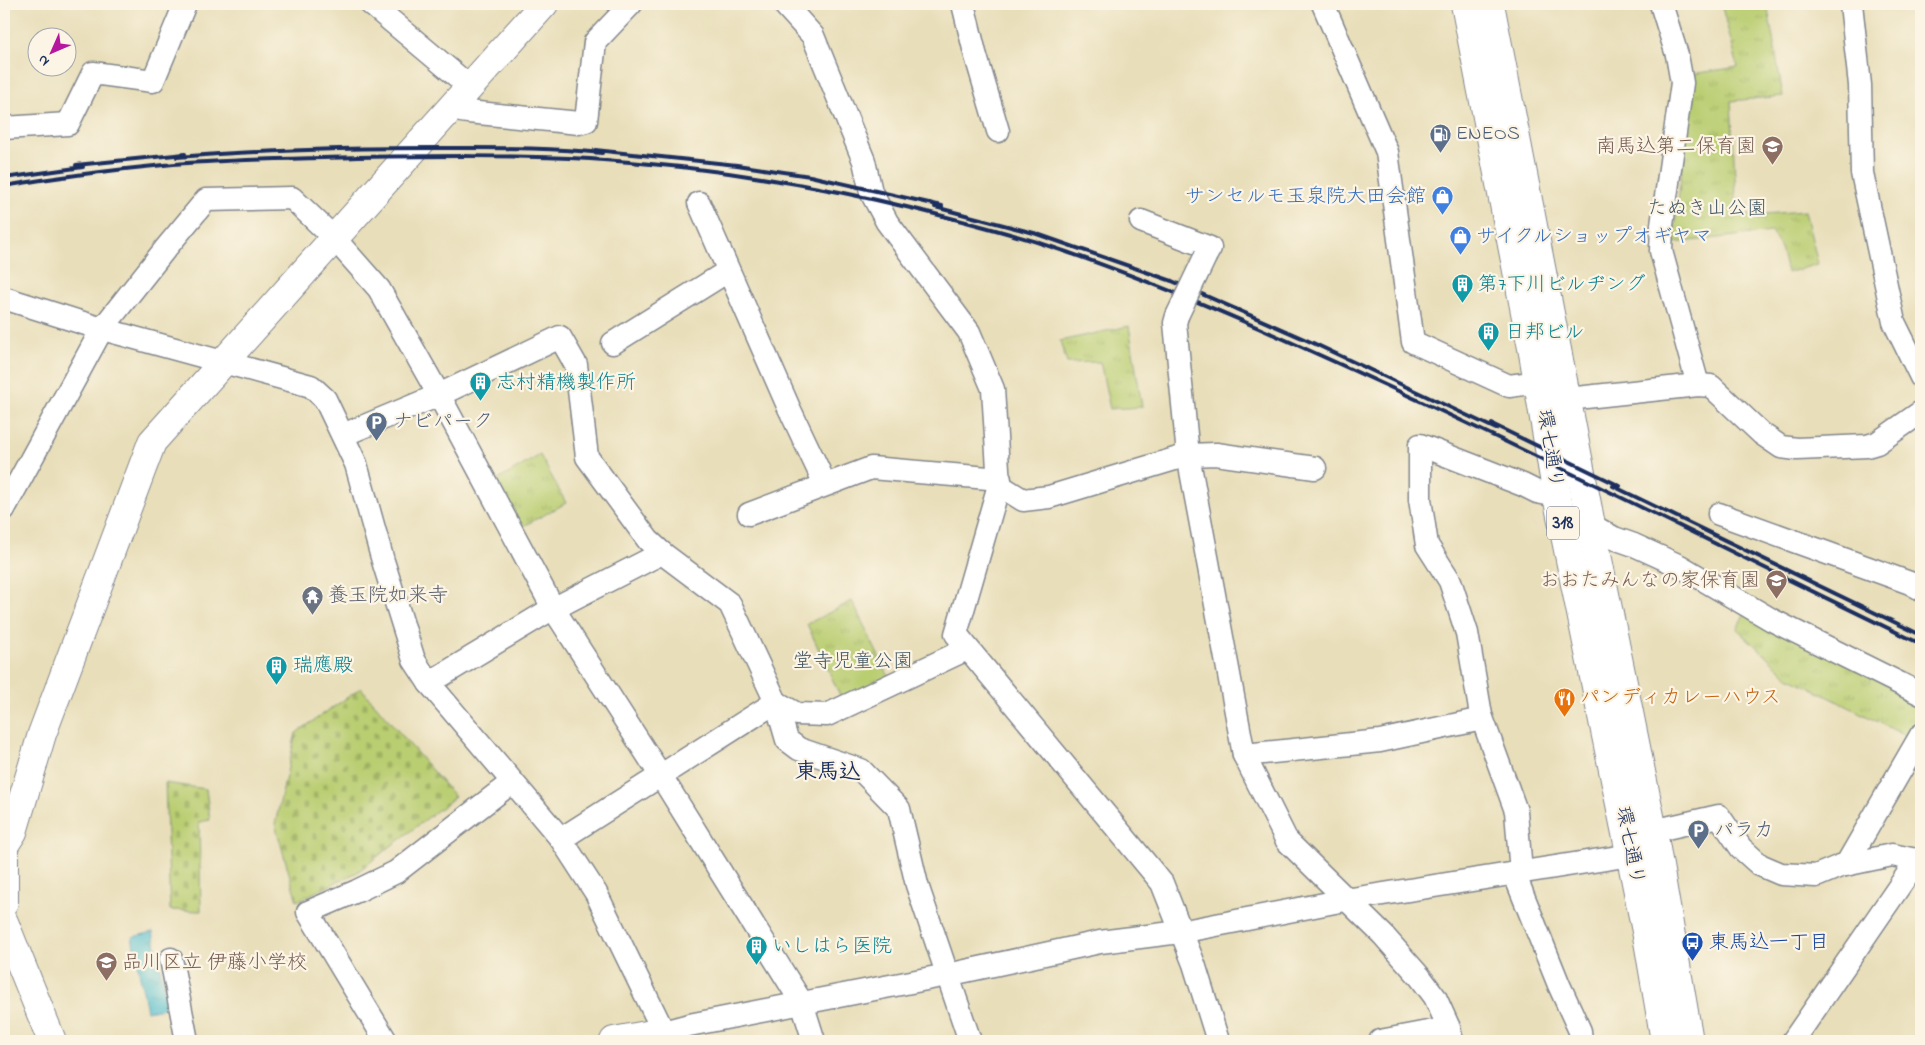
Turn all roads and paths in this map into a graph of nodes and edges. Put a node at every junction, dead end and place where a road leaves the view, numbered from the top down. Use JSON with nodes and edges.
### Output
{"nodes":[{"id":1,"x":185,"y":4,"type":"edge"},
{"id":2,"x":371,"y":4,"type":"edge"},
{"id":3,"x":544,"y":4,"type":"edge"},
{"id":4,"x":631,"y":4,"type":"edge"},
{"id":5,"x":784,"y":4,"type":"edge"},
{"id":6,"x":963,"y":4,"type":"edge"},
{"id":7,"x":1323,"y":4,"type":"edge"},
{"id":8,"x":1464,"y":4,"type":"edge"},
{"id":9,"x":1490,"y":4,"type":"edge"},
{"id":10,"x":1661,"y":4,"type":"edge"},
{"id":11,"x":1850,"y":4,"type":"edge"},
{"id":12,"x":462,"y":96,"type":"junction"},
{"id":13,"x":4,"y":128,"type":"edge"},
{"id":14,"x":998,"y":130,"type":"dead end"},
{"id":15,"x":699,"y":203,"type":"dead end"},
{"id":16,"x":1141,"y":221,"type":"dead end"},
{"id":17,"x":334,"y":238,"type":"junction"},
{"id":18,"x":728,"y":271,"type":"junction"},
{"id":19,"x":4,"y":298,"type":"edge"},
{"id":20,"x":102,"y":329,"type":"junction"},
{"id":21,"x":613,"y":343,"type":"dead end"},
{"id":22,"x":221,"y":362,"type":"junction"},
{"id":23,"x":1921,"y":377,"type":"edge"},
{"id":24,"x":1538,"y":382,"type":"junction"},
{"id":25,"x":1698,"y":385,"type":"junction"},
{"id":26,"x":439,"y":395,"type":"junction"},
{"id":27,"x":1566,"y":399,"type":"junction"},
{"id":28,"x":1921,"y":412,"type":"edge"},
{"id":29,"x":343,"y":435,"type":"junction"},
{"id":30,"x":1188,"y":455,"type":"junction"},
{"id":31,"x":1315,"y":468,"type":"dead end"},
{"id":32,"x":1000,"y":482,"type":"junction"},
{"id":33,"x":825,"y":484,"type":"junction"},
{"id":34,"x":1557,"y":496,"type":"junction"},
{"id":35,"x":4,"y":509,"type":"edge"},
{"id":36,"x":749,"y":514,"type":"dead end"},
{"id":37,"x":1719,"y":514,"type":"dead end"},
{"id":38,"x":1591,"y":524,"type":"junction"},
{"id":39,"x":662,"y":553,"type":"junction"},
{"id":40,"x":1921,"y":589,"type":"edge"},
{"id":41,"x":553,"y":608,"type":"junction"},
{"id":42,"x":968,"y":649,"type":"junction"},
{"id":43,"x":429,"y":683,"type":"junction"},
{"id":44,"x":1921,"y":694,"type":"edge"},
{"id":45,"x":776,"y":702,"type":"junction"},
{"id":46,"x":1482,"y":719,"type":"junction"},
{"id":47,"x":1921,"y":735,"type":"edge"},
{"id":48,"x":1244,"y":755,"type":"junction"},
{"id":49,"x":661,"y":776,"type":"junction"},
{"id":50,"x":511,"y":783,"type":"junction"},
{"id":51,"x":1653,"y":831,"type":"junction"},
{"id":52,"x":561,"y":840,"type":"junction"},
{"id":53,"x":4,"y":844,"type":"edge"},
{"id":54,"x":1631,"y":855,"type":"junction"},
{"id":55,"x":1920,"y":860,"type":"edge"},
{"id":56,"x":1846,"y":864,"type":"junction"},
{"id":57,"x":1518,"y":873,"type":"junction"},
{"id":58,"x":1345,"y":900,"type":"junction"},
{"id":59,"x":4,"y":902,"type":"edge"},
{"id":60,"x":4,"y":922,"type":"edge"},
{"id":61,"x":1180,"y":932,"type":"junction"},
{"id":62,"x":171,"y":959,"type":"dead end"},
{"id":63,"x":947,"y":975,"type":"junction"},
{"id":64,"x":802,"y":1002,"type":"junction"},
{"id":65,"x":1450,"y":1035,"type":"edge"},
{"id":66,"x":666,"y":1037,"type":"edge"},
{"id":67,"x":52,"y":1041,"type":"edge"},
{"id":68,"x":186,"y":1041,"type":"edge"},
{"id":69,"x":386,"y":1041,"type":"edge"},
{"id":70,"x":614,"y":1041,"type":"edge"},
{"id":71,"x":814,"y":1041,"type":"edge"},
{"id":72,"x":970,"y":1041,"type":"edge"},
{"id":73,"x":1218,"y":1041,"type":"edge"},
{"id":74,"x":1380,"y":1041,"type":"edge"},
{"id":75,"x":1582,"y":1041,"type":"edge"},
{"id":76,"x":1665,"y":1041,"type":"edge"},
{"id":77,"x":1689,"y":1041,"type":"edge"},
{"id":78,"x":1793,"y":1041,"type":"edge"}],
"edges":[{"from":1,"to":13,"type":"street"},
{"from":2,"to":12,"type":"street"},
{"from":3,"to":12,"type":"main road"},
{"from":4,"to":12,"type":"street"},
{"from":5,"to":32,"type":"street"},
{"from":6,"to":14,"type":"street"},
{"from":7,"to":24,"type":"street"},
{"from":8,"to":24,"type":"main road","name":"環七通り","number":"318"},
{"from":9,"to":27,"type":"main road","name":"環七通り","number":"318"},
{"from":10,"to":25,"type":"street"},
{"from":11,"to":23,"type":"street"},
{"from":12,"to":17,"type":"main road"},
{"from":15,"to":18,"type":"street"},
{"from":16,"to":30,"type":"street","bridge":true},
{"from":17,"to":20,"type":"street"},
{"from":17,"to":22,"type":"main road"},
{"from":17,"to":26,"type":"street"},
{"from":18,"to":21,"type":"street"},
{"from":18,"to":33,"type":"street"},
{"from":19,"to":20,"type":"street"},
{"from":20,"to":22,"type":"street"},
{"from":20,"to":35,"type":"street"},
{"from":22,"to":29,"type":"street"},
{"from":22,"to":53,"type":"main road"},
{"from":24,"to":34,"type":"main road","name":"環七通り","number":"318"},
{"from":25,"to":27,"type":"street"},
{"from":25,"to":28,"type":"street"},
{"from":26,"to":29,"type":"street"},
{"from":26,"to":39,"type":"street"},
{"from":26,"to":41,"type":"street"},
{"from":27,"to":38,"type":"main road","name":"環七通り","number":"318"},
{"from":29,"to":43,"type":"street"},
{"from":30,"to":31,"type":"street"},
{"from":30,"to":32,"type":"street"},
{"from":30,"to":48,"type":"street"},
{"from":32,"to":33,"type":"street"},
{"from":32,"to":42,"type":"street"},
{"from":33,"to":36,"type":"street"},
{"from":34,"to":46,"type":"street"},
{"from":34,"to":54,"type":"main road","name":"環七通り","number":"318"},
{"from":37,"to":40,"type":"street"},
{"from":38,"to":44,"type":"street"},
{"from":38,"to":51,"type":"main road","name":"環七通り","number":"318"},
{"from":39,"to":41,"type":"street"},
{"from":39,"to":45,"type":"street"},
{"from":41,"to":43,"type":"street"},
{"from":41,"to":49,"type":"street"},
{"from":42,"to":45,"type":"street"},
{"from":42,"to":61,"type":"street"},
{"from":43,"to":50,"type":"street"},
{"from":45,"to":49,"type":"street"},
{"from":45,"to":63,"type":"street"},
{"from":46,"to":48,"type":"street"},
{"from":46,"to":57,"type":"street"},
{"from":47,"to":56,"type":"street"},
{"from":48,"to":58,"type":"street"},
{"from":49,"to":52,"type":"street"},
{"from":49,"to":64,"type":"street"},
{"from":50,"to":52,"type":"street"},
{"from":50,"to":69,"type":"street"},
{"from":51,"to":56,"type":"street"},
{"from":51,"to":77,"type":"main road","name":"環七通り","number":"318"},
{"from":52,"to":66,"type":"street"},
{"from":53,"to":59,"type":"main road"},
{"from":54,"to":57,"type":"street"},
{"from":54,"to":76,"type":"main road","name":"環七通り","number":"318"},
{"from":55,"to":56,"type":"street"},
{"from":55,"to":78,"type":"street"},
{"from":57,"to":58,"type":"street"},
{"from":57,"to":75,"type":"street"},
{"from":58,"to":61,"type":"street"},
{"from":58,"to":65,"type":"street"},
{"from":60,"to":67,"type":"main road"},
{"from":61,"to":63,"type":"street"},
{"from":61,"to":73,"type":"street"},
{"from":62,"to":68,"type":"street"},
{"from":63,"to":64,"type":"street"},
{"from":63,"to":72,"type":"street"},
{"from":64,"to":66,"type":"street"},
{"from":64,"to":71,"type":"street"},
{"from":65,"to":74,"type":"street"},
{"from":66,"to":70,"type":"main road"}]}
